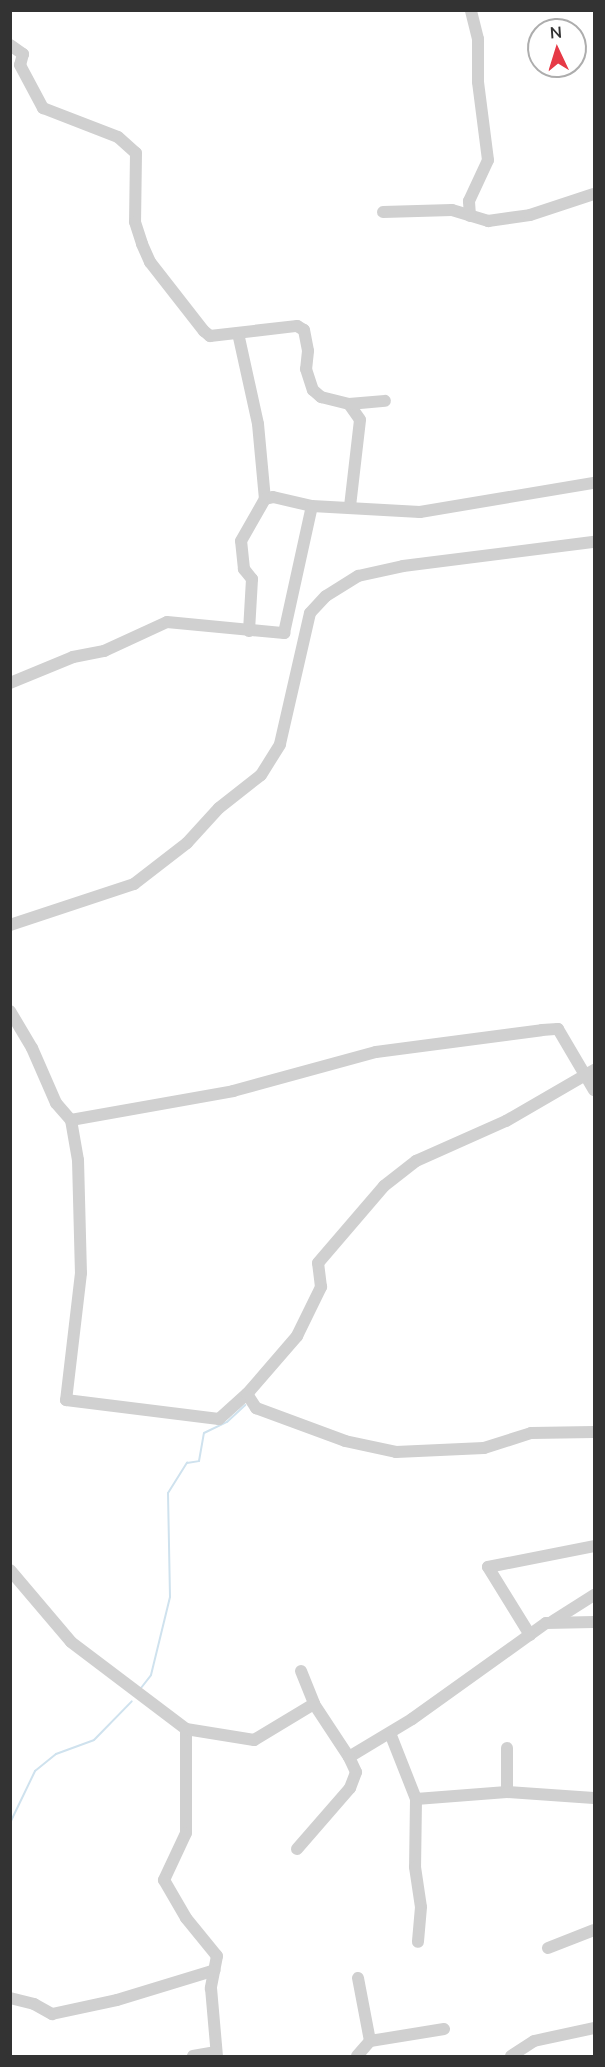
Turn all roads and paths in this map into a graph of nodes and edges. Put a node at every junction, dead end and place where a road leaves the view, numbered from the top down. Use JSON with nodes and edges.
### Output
{"nodes":[{"id":1,"x":471,"y":10,"type":"edge"},
{"id":2,"x":10,"y":45,"type":"edge"},
{"id":3,"x":594,"y":194,"type":"edge"},
{"id":4,"x":383,"y":212,"type":"dead end"},
{"id":5,"x":470,"y":216,"type":"junction"},
{"id":6,"x":238,"y":333,"type":"junction"},
{"id":7,"x":385,"y":401,"type":"dead end"},
{"id":8,"x":349,"y":404,"type":"junction"},
{"id":9,"x":594,"y":483,"type":"edge"},
{"id":10,"x":265,"y":499,"type":"junction"},
{"id":11,"x":312,"y":506,"type":"junction"},
{"id":12,"x":350,"y":506,"type":"junction"},
{"id":13,"x":594,"y":542,"type":"edge"},
{"id":14,"x":249,"y":631,"type":"junction"},
{"id":15,"x":284,"y":633,"type":"junction"},
{"id":16,"x":304,"y":634,"type":"junction"},
{"id":17,"x":10,"y":683,"type":"edge"},
{"id":18,"x":10,"y":925,"type":"edge"},
{"id":19,"x":10,"y":1011,"type":"edge"},
{"id":20,"x":590,"y":1074,"type":"edge"},
{"id":21,"x":594,"y":1090,"type":"edge"},
{"id":22,"x":71,"y":1120,"type":"junction"},
{"id":23,"x":247,"y":1394,"type":"junction"},
{"id":24,"x":594,"y":1432,"type":"edge"},
{"id":25,"x":594,"y":1546,"type":"edge"},
{"id":26,"x":10,"y":1570,"type":"edge"},
{"id":27,"x":594,"y":1595,"type":"edge"},
{"id":28,"x":553,"y":1621,"type":"junction"},
{"id":29,"x":594,"y":1622,"type":"edge"},
{"id":30,"x":530,"y":1635,"type":"junction"},
{"id":31,"x":301,"y":1671,"type":"dead end"},
{"id":32,"x":314,"y":1704,"type":"junction"},
{"id":33,"x":186,"y":1729,"type":"junction"},
{"id":34,"x":390,"y":1733,"type":"junction"},
{"id":35,"x":507,"y":1748,"type":"dead end"},
{"id":36,"x":350,"y":1757,"type":"junction"},
{"id":37,"x":507,"y":1792,"type":"junction"},
{"id":38,"x":594,"y":1798,"type":"edge"},
{"id":39,"x":416,"y":1799,"type":"junction"},
{"id":40,"x":297,"y":1849,"type":"dead end"},
{"id":41,"x":594,"y":1930,"type":"edge"},
{"id":42,"x":418,"y":1942,"type":"dead end"},
{"id":43,"x":548,"y":1948,"type":"dead end"},
{"id":44,"x":214,"y":1970,"type":"junction"},
{"id":45,"x":358,"y":1978,"type":"dead end"},
{"id":46,"x":10,"y":1998,"type":"edge"},
{"id":47,"x":594,"y":2028,"type":"edge"},
{"id":48,"x":444,"y":2029,"type":"dead end"},
{"id":49,"x":370,"y":2041,"type":"junction"},
{"id":50,"x":216,"y":2054,"type":"edge"},
{"id":51,"x":193,"y":2056,"type":"edge"},
{"id":52,"x":357,"y":2056,"type":"edge"},
{"id":53,"x":512,"y":2056,"type":"edge"}],
"edges":[{"from":1,"to":5,"type":"street"},
{"from":2,"to":6,"type":"street"},
{"from":3,"to":5,"type":"street"},
{"from":4,"to":5,"type":"street"},
{"from":6,"to":8,"type":"street"},
{"from":6,"to":10,"type":"street"},
{"from":7,"to":8,"type":"street"},
{"from":8,"to":12,"type":"street"},
{"from":9,"to":12,"type":"street"},
{"from":10,"to":11,"type":"street"},
{"from":10,"to":14,"type":"street"},
{"from":11,"to":12,"type":"street"},
{"from":11,"to":15,"type":"street"},
{"from":13,"to":16,"type":"street"},
{"from":14,"to":15,"type":"street"},
{"from":14,"to":17,"type":"street"},
{"from":15,"to":16,"type":"street"},
{"from":16,"to":18,"type":"street"},
{"from":19,"to":22,"type":"street"},
{"from":20,"to":21,"type":"street"},
{"from":20,"to":22,"type":"street"},
{"from":20,"to":23,"type":"street"},
{"from":22,"to":23,"type":"street"},
{"from":23,"to":24,"type":"street"},
{"from":25,"to":30,"type":"street"},
{"from":26,"to":33,"type":"street"},
{"from":27,"to":28,"type":"street"},
{"from":28,"to":29,"type":"street"},
{"from":28,"to":30,"type":"street"},
{"from":30,"to":34,"type":"street"},
{"from":31,"to":32,"type":"street"},
{"from":32,"to":33,"type":"street"},
{"from":32,"to":36,"type":"street"},
{"from":33,"to":44,"type":"street"},
{"from":34,"to":36,"type":"street"},
{"from":34,"to":39,"type":"street"},
{"from":35,"to":37,"type":"street"},
{"from":36,"to":40,"type":"street"},
{"from":37,"to":38,"type":"street"},
{"from":37,"to":39,"type":"street"},
{"from":39,"to":42,"type":"street"},
{"from":41,"to":43,"type":"street"},
{"from":44,"to":46,"type":"street"},
{"from":44,"to":50,"type":"street"},
{"from":45,"to":49,"type":"street"},
{"from":47,"to":53,"type":"street"},
{"from":48,"to":49,"type":"street"},
{"from":49,"to":52,"type":"street"},
{"from":50,"to":51,"type":"street"}]}
